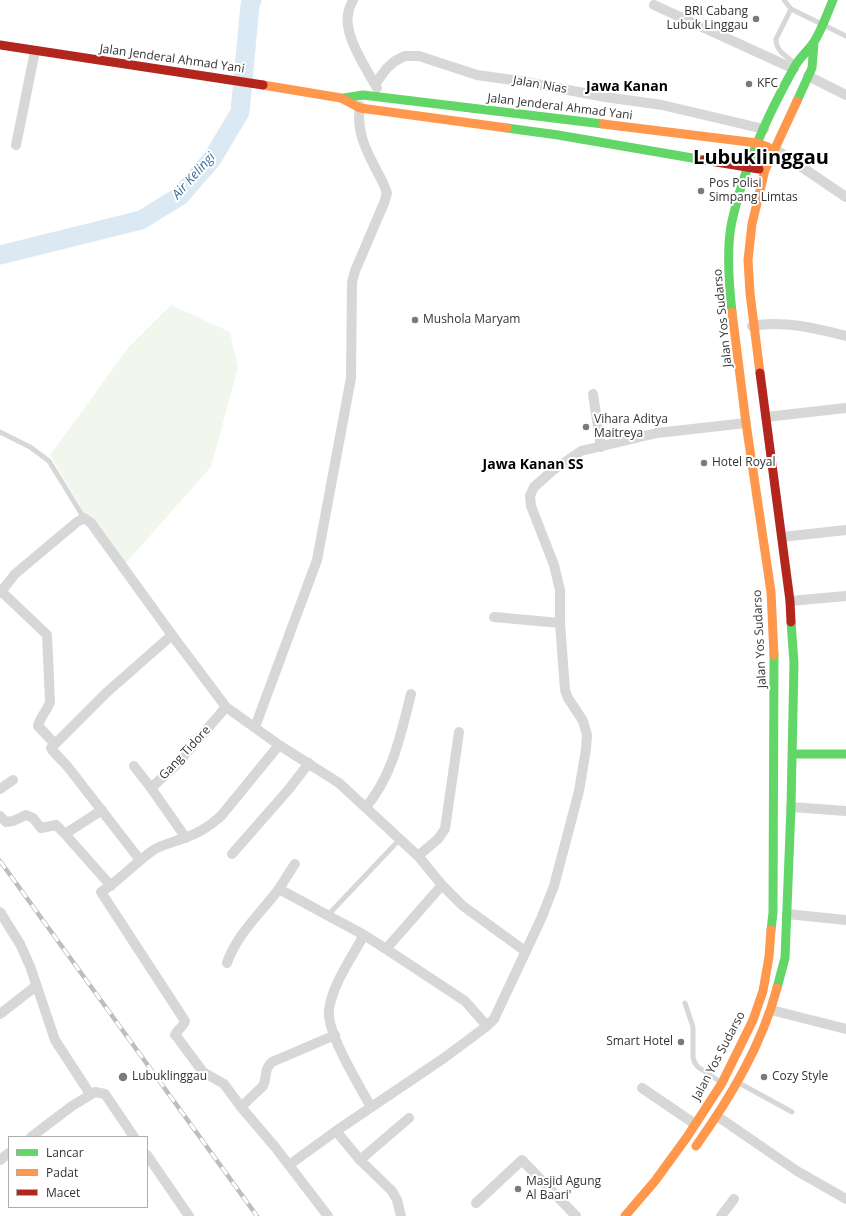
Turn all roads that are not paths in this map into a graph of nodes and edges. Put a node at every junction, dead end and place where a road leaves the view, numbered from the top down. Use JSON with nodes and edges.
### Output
{"nodes":[{"id":1,"x":353,"y":0,"type":"edge"},
{"id":2,"x":784,"y":0,"type":"edge"},
{"id":3,"x":833,"y":0,"type":"edge"},
{"id":4,"x":654,"y":5,"type":"dead end"},
{"id":5,"x":791,"y":9,"type":"junction"},
{"id":6,"x":822,"y":24,"type":"junction"},
{"id":7,"x":846,"y":36,"type":"edge"},
{"id":8,"x":814,"y":42,"type":"junction"},
{"id":9,"x":0,"y":45,"type":"edge"},
{"id":10,"x":35,"y":51,"type":"junction"},
{"id":11,"x":795,"y":67,"type":"junction"},
{"id":12,"x":808,"y":76,"type":"junction"},
{"id":13,"x":374,"y":84,"type":"junction"},
{"id":14,"x":363,"y":95,"type":"junction"},
{"id":15,"x":846,"y":95,"type":"edge"},
{"id":16,"x":382,"y":97,"type":"junction"},
{"id":17,"x":341,"y":98,"type":"junction"},
{"id":18,"x":360,"y":108,"type":"junction"},
{"id":19,"x":764,"y":129,"type":"junction"},
{"id":20,"x":757,"y":143,"type":"junction"},
{"id":21,"x":16,"y":144,"type":"dead end"},
{"id":22,"x":775,"y":149,"type":"junction"},
{"id":23,"x":748,"y":166,"type":"junction"},
{"id":24,"x":766,"y":170,"type":"junction"},
{"id":25,"x":846,"y":197,"type":"edge"},
{"id":26,"x":755,"y":326,"type":"junction"},
{"id":27,"x":736,"y":329,"type":"junction"},
{"id":28,"x":846,"y":336,"type":"edge"},
{"id":29,"x":592,"y":394,"type":"dead end"},
{"id":30,"x":846,"y":408,"type":"edge"},
{"id":31,"x":766,"y":417,"type":"junction"},
{"id":32,"x":746,"y":423,"type":"junction"},
{"id":33,"x":0,"y":432,"type":"edge"},
{"id":34,"x":601,"y":447,"type":"junction"},
{"id":35,"x":84,"y":518,"type":"junction"},
{"id":36,"x":846,"y":530,"type":"edge"},
{"id":37,"x":782,"y":537,"type":"junction"},
{"id":38,"x":1,"y":592,"type":"edge"},
{"id":39,"x":846,"y":596,"type":"edge"},
{"id":40,"x":790,"y":601,"type":"junction"},
{"id":41,"x":494,"y":617,"type":"dead end"},
{"id":42,"x":560,"y":623,"type":"junction"},
{"id":43,"x":172,"y":635,"type":"junction"},
{"id":44,"x":411,"y":694,"type":"dead end"},
{"id":45,"x":226,"y":707,"type":"junction"},
{"id":46,"x":255,"y":726,"type":"junction"},
{"id":47,"x":459,"y":732,"type":"dead end"},
{"id":48,"x":54,"y":744,"type":"junction"},
{"id":49,"x":280,"y":745,"type":"junction"},
{"id":50,"x":774,"y":753,"type":"junction"},
{"id":51,"x":792,"y":754,"type":"junction"},
{"id":52,"x":846,"y":754,"type":"edge"},
{"id":53,"x":309,"y":763,"type":"junction"},
{"id":54,"x":134,"y":766,"type":"dead end"},
{"id":55,"x":13,"y":780,"type":"dead end"},
{"id":56,"x":151,"y":788,"type":"junction"},
{"id":57,"x":0,"y":789,"type":"edge"},
{"id":58,"x":366,"y":807,"type":"junction"},
{"id":59,"x":791,"y":807,"type":"junction"},
{"id":60,"x":102,"y":810,"type":"junction"},
{"id":61,"x":846,"y":811,"type":"edge"},
{"id":62,"x":0,"y":816,"type":"edge"},
{"id":63,"x":65,"y":834,"type":"junction"},
{"id":64,"x":186,"y":838,"type":"junction"},
{"id":65,"x":400,"y":839,"type":"junction"},
{"id":66,"x":232,"y":854,"type":"dead end"},
{"id":67,"x":418,"y":856,"type":"junction"},
{"id":68,"x":140,"y":860,"type":"junction"},
{"id":69,"x":295,"y":864,"type":"dead end"},
{"id":70,"x":442,"y":885,"type":"junction"},
{"id":71,"x":111,"y":886,"type":"junction"},
{"id":72,"x":279,"y":889,"type":"junction"},
{"id":73,"x":0,"y":912,"type":"edge"},
{"id":74,"x":787,"y":914,"type":"junction"},
{"id":75,"x":328,"y":916,"type":"junction"},
{"id":76,"x":846,"y":920,"type":"edge"},
{"id":77,"x":364,"y":935,"type":"junction"},
{"id":78,"x":386,"y":949,"type":"junction"},
{"id":79,"x":525,"y":951,"type":"junction"},
{"id":80,"x":227,"y":963,"type":"dead end"},
{"id":81,"x":36,"y":986,"type":"junction"},
{"id":82,"x":685,"y":1003,"type":"dead end"},
{"id":83,"x":771,"y":1010,"type":"junction"},
{"id":84,"x":0,"y":1014,"type":"edge"},
{"id":85,"x":487,"y":1026,"type":"junction"},
{"id":86,"x":846,"y":1029,"type":"edge"},
{"id":87,"x":335,"y":1036,"type":"junction"},
{"id":88,"x":740,"y":1048,"type":"junction"},
{"id":89,"x":752,"y":1053,"type":"junction"},
{"id":90,"x":736,"y":1082,"type":"junction"},
{"id":91,"x":722,"y":1083,"type":"junction"},
{"id":92,"x":642,"y":1088,"type":"dead end"},
{"id":93,"x":90,"y":1094,"type":"junction"},
{"id":94,"x":241,"y":1107,"type":"junction"},
{"id":95,"x":371,"y":1107,"type":"junction"},
{"id":96,"x":792,"y":1112,"type":"dead end"},
{"id":97,"x":717,"y":1116,"type":"junction"},
{"id":98,"x":410,"y":1118,"type":"dead end"},
{"id":99,"x":695,"y":1124,"type":"junction"},
{"id":100,"x":336,"y":1130,"type":"junction"},
{"id":101,"x":32,"y":1136,"type":"edge"},
{"id":102,"x":133,"y":1136,"type":"edge"},
{"id":103,"x":8,"y":1154,"type":"edge"},
{"id":104,"x":148,"y":1156,"type":"edge"},
{"id":105,"x":689,"y":1156,"type":"dead end"},
{"id":106,"x":0,"y":1160,"type":"edge"},
{"id":107,"x":360,"y":1160,"type":"junction"},
{"id":108,"x":289,"y":1165,"type":"junction"},
{"id":109,"x":734,"y":1199,"type":"dead end"},
{"id":110,"x":846,"y":1199,"type":"edge"},
{"id":111,"x":476,"y":1203,"type":"dead end"},
{"id":112,"x":190,"y":1216,"type":"edge"},
{"id":113,"x":328,"y":1216,"type":"edge"},
{"id":114,"x":401,"y":1216,"type":"edge"},
{"id":115,"x":576,"y":1216,"type":"edge"},
{"id":116,"x":625,"y":1216,"type":"edge"},
{"id":117,"x":721,"y":1216,"type":"edge"}],
"edges":[{"from":1,"to":13,"type":"street"},
{"from":2,"to":5,"type":"lane"},
{"from":3,"to":6,"type":"main road","name":"Jalan Yos Sudarso"},
{"from":4,"to":11,"type":"street"},
{"from":5,"to":6,"type":"lane"},
{"from":5,"to":11,"type":"lane"},
{"from":6,"to":7,"type":"lane"},
{"from":6,"to":8,"type":"main road","name":"Jalan Yos Sudarso"},
{"from":8,"to":11,"type":"main road","name":"Jalan Yos Sudarso"},
{"from":8,"to":12,"type":"main road","name":"Jalan Yos Sudarso"},
{"from":9,"to":10,"type":"main road","name":"Jalan Jenderal Ahmad Yani"},
{"from":10,"to":17,"type":"main road","name":"Jalan Jenderal Ahmad Yani"},
{"from":10,"to":21,"type":"street"},
{"from":11,"to":19,"type":"main road","name":"Jalan Yos Sudarso"},
{"from":12,"to":15,"type":"street"},
{"from":12,"to":22,"type":"main road","name":"Jalan Yos Sudarso"},
{"from":13,"to":16,"type":"street"},
{"from":13,"to":19,"type":"street","name":"Jalan Nias"},
{"from":14,"to":16,"type":"main road","name":"Jalan Jenderal Ahmad Yani"},
{"from":14,"to":17,"type":"main road","name":"Jalan Jenderal Ahmad Yani"},
{"from":14,"to":18,"type":"street"},
{"from":16,"to":20,"type":"main road","name":"Jalan Jenderal Ahmad Yani"},
{"from":17,"to":18,"type":"main road","name":"Jalan Jenderal Ahmad Yani"},
{"from":18,"to":23,"type":"main road","name":"Jalan Jenderal Ahmad Yani"},
{"from":18,"to":46,"type":"street"},
{"from":19,"to":20,"type":"main road","name":"Jalan Yos Sudarso"},
{"from":20,"to":22,"type":"main road","name":"Jalan Jenderal Ahmad Yani"},
{"from":20,"to":23,"type":"main road","name":"Jalan Yos Sudarso"},
{"from":22,"to":24,"type":"main road","name":"Jalan Yos Sudarso"},
{"from":22,"to":25,"type":"street"},
{"from":23,"to":24,"type":"main road","name":"Jalan Jenderal Ahmad Yani"},
{"from":23,"to":27,"type":"main road","name":"Jalan Yos Sudarso"},
{"from":24,"to":26,"type":"main road","name":"Jalan Yos Sudarso"},
{"from":26,"to":27,"type":"street"},
{"from":26,"to":28,"type":"street"},
{"from":26,"to":31,"type":"main road","name":"Jalan Yos Sudarso"},
{"from":27,"to":32,"type":"main road","name":"Jalan Yos Sudarso"},
{"from":29,"to":34,"type":"street"},
{"from":30,"to":31,"type":"street"},
{"from":31,"to":37,"type":"main road","name":"Jalan Yos Sudarso"},
{"from":32,"to":34,"type":"street"},
{"from":32,"to":50,"type":"main road","name":"Jalan Yos Sudarso"},
{"from":33,"to":35,"type":"lane"},
{"from":34,"to":42,"type":"street"},
{"from":35,"to":38,"type":"street"},
{"from":35,"to":43,"type":"street"},
{"from":36,"to":37,"type":"street"},
{"from":37,"to":40,"type":"main road","name":"Jalan Yos Sudarso"},
{"from":38,"to":48,"type":"street"},
{"from":39,"to":40,"type":"street"},
{"from":40,"to":51,"type":"main road","name":"Jalan Yos Sudarso"},
{"from":41,"to":42,"type":"street"},
{"from":42,"to":79,"type":"street"},
{"from":43,"to":45,"type":"street"},
{"from":43,"to":48,"type":"street"},
{"from":44,"to":58,"type":"street"},
{"from":45,"to":46,"type":"street"},
{"from":45,"to":56,"type":"street","name":"Gang Tidore"},
{"from":46,"to":49,"type":"street"},
{"from":47,"to":67,"type":"street"},
{"from":48,"to":60,"type":"street"},
{"from":49,"to":53,"type":"street"},
{"from":49,"to":64,"type":"street"},
{"from":50,"to":51,"type":"main road"},
{"from":50,"to":88,"type":"main road","name":"Jalan Yos Sudarso"},
{"from":51,"to":52,"type":"main road"},
{"from":51,"to":59,"type":"main road","name":"Jalan Yos Sudarso"},
{"from":53,"to":58,"type":"street"},
{"from":53,"to":66,"type":"street"},
{"from":54,"to":56,"type":"street"},
{"from":55,"to":57,"type":"street"},
{"from":56,"to":64,"type":"street","name":"Gang Tidore"},
{"from":58,"to":65,"type":"street"},
{"from":59,"to":61,"type":"street"},
{"from":59,"to":74,"type":"main road","name":"Jalan Yos Sudarso"},
{"from":60,"to":63,"type":"street"},
{"from":60,"to":68,"type":"street"},
{"from":62,"to":63,"type":"street"},
{"from":63,"to":71,"type":"street"},
{"from":64,"to":68,"type":"street"},
{"from":65,"to":67,"type":"street"},
{"from":65,"to":75,"type":"lane"},
{"from":67,"to":70,"type":"street"},
{"from":68,"to":71,"type":"street"},
{"from":69,"to":72,"type":"street"},
{"from":70,"to":78,"type":"street"},
{"from":70,"to":79,"type":"street"},
{"from":71,"to":94,"type":"street"},
{"from":72,"to":75,"type":"street"},
{"from":72,"to":80,"type":"street"},
{"from":73,"to":81,"type":"street"},
{"from":74,"to":76,"type":"street"},
{"from":74,"to":83,"type":"main road","name":"Jalan Yos Sudarso"},
{"from":75,"to":77,"type":"street"},
{"from":77,"to":78,"type":"street"},
{"from":77,"to":87,"type":"street"},
{"from":78,"to":85,"type":"street"},
{"from":79,"to":85,"type":"street"},
{"from":81,"to":84,"type":"street"},
{"from":81,"to":93,"type":"street"},
{"from":82,"to":91,"type":"lane"},
{"from":83,"to":86,"type":"street"},
{"from":83,"to":89,"type":"main road","name":"Jalan Yos Sudarso"},
{"from":85,"to":95,"type":"street"},
{"from":87,"to":94,"type":"street"},
{"from":87,"to":95,"type":"street"},
{"from":88,"to":89,"type":"main road"},
{"from":88,"to":91,"type":"main road","name":"Jalan Yos Sudarso"},
{"from":89,"to":90,"type":"main road","name":"Jalan Yos Sudarso"},
{"from":90,"to":96,"type":"lane"},
{"from":90,"to":97,"type":"main road","name":"Jalan Yos Sudarso"},
{"from":91,"to":99,"type":"main road","name":"Jalan Yos Sudarso"},
{"from":92,"to":99,"type":"street"},
{"from":93,"to":101,"type":"street"},
{"from":93,"to":102,"type":"street"},
{"from":94,"to":108,"type":"street"},
{"from":95,"to":100,"type":"street"},
{"from":97,"to":105,"type":"main road","name":"Jalan Yos Sudarso"},
{"from":97,"to":110,"type":"street"},
{"from":98,"to":107,"type":"street"},
{"from":99,"to":116,"type":"main road","name":"Jalan Yos Sudarso"},
{"from":100,"to":107,"type":"street"},
{"from":100,"to":108,"type":"street"},
{"from":103,"to":106,"type":"street"},
{"from":104,"to":112,"type":"street"},
{"from":107,"to":114,"type":"street"},
{"from":108,"to":113,"type":"street"},
{"from":109,"to":117,"type":"street"},
{"from":111,"to":115,"type":"street"}]}
